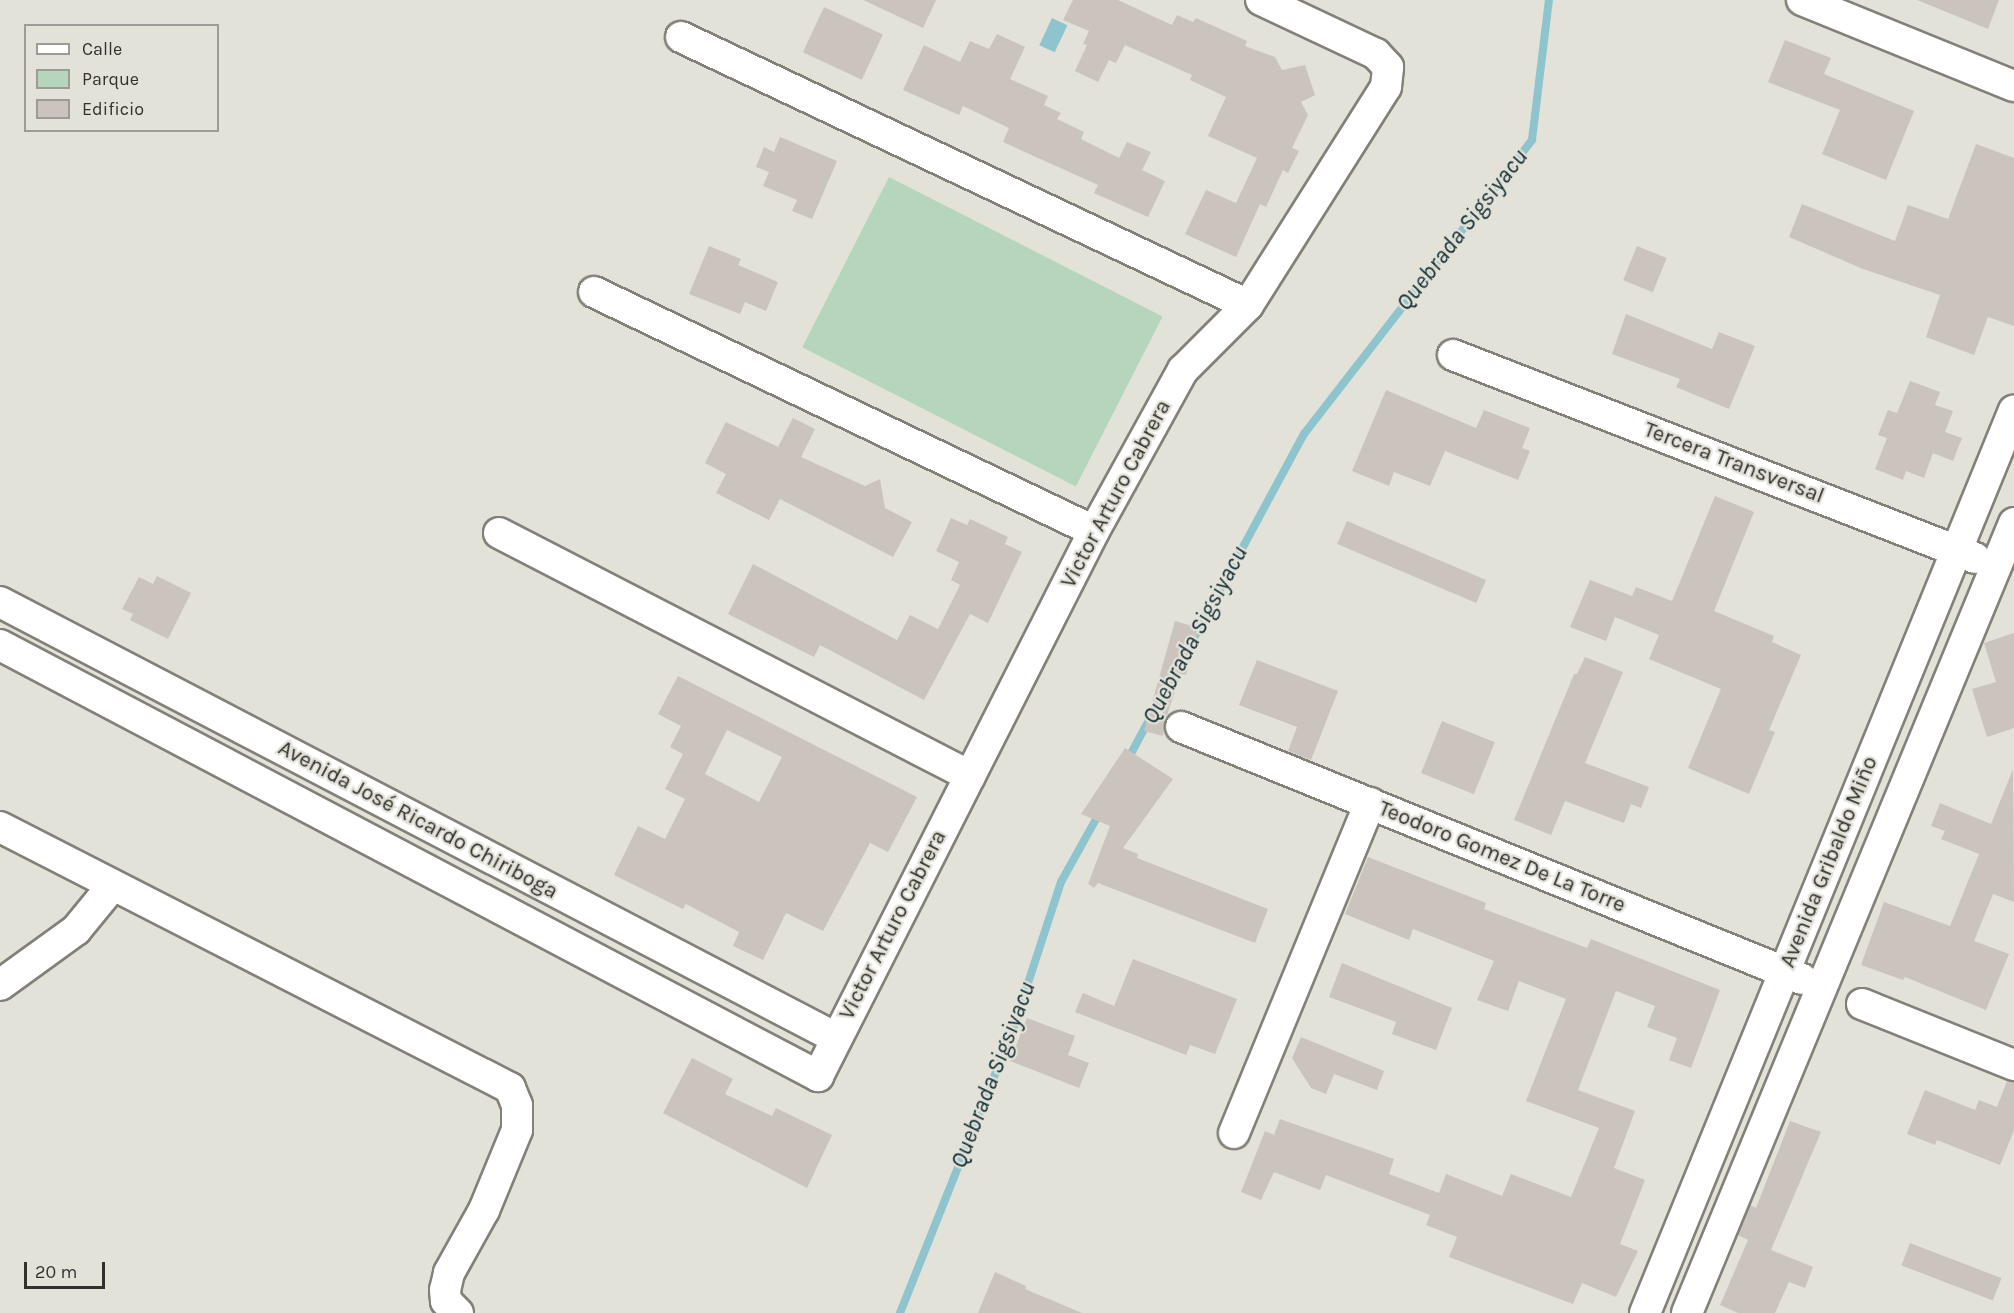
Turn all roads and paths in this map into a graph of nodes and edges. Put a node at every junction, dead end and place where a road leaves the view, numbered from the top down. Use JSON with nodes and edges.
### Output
{"nodes":[{"id":1,"x":1261,"y":0,"type":"edge"},
{"id":2,"x":1802,"y":0,"type":"edge"},
{"id":3,"x":681,"y":37,"type":"dead end"},
{"id":4,"x":2014,"y":86,"type":"edge"},
{"id":5,"x":594,"y":292,"type":"dead end"},
{"id":6,"x":1248,"y":305,"type":"junction"},
{"id":7,"x":1453,"y":354,"type":"dead end"},
{"id":8,"x":2014,"y":410,"type":"edge"},
{"id":9,"x":2014,"y":523,"type":"edge"},
{"id":10,"x":1094,"y":531,"type":"junction"},
{"id":11,"x":499,"y":533,"type":"dead end"},
{"id":12,"x":1957,"y":551,"type":"junction"},
{"id":13,"x":2005,"y":570,"type":"edge"},
{"id":14,"x":0,"y":602,"type":"edge"},
{"id":15,"x":0,"y":645,"type":"edge"},
{"id":16,"x":1182,"y":727,"type":"dead end"},
{"id":17,"x":270,"y":743,"type":"junction"},
{"id":18,"x":970,"y":776,"type":"junction"},
{"id":19,"x":253,"y":778,"type":"junction"},
{"id":20,"x":1370,"y":804,"type":"junction"},
{"id":21,"x":0,"y":827,"type":"edge"},
{"id":22,"x":112,"y":886,"type":"junction"},
{"id":23,"x":1784,"y":972,"type":"junction"},
{"id":24,"x":0,"y":985,"type":"edge"},
{"id":25,"x":1822,"y":987,"type":"junction"},
{"id":26,"x":1862,"y":1004,"type":"dead end"},
{"id":27,"x":836,"y":1038,"type":"junction"},
{"id":28,"x":2014,"y":1065,"type":"edge"},
{"id":29,"x":818,"y":1076,"type":"joint"},
{"id":30,"x":1234,"y":1133,"type":"dead end"},
{"id":31,"x":458,"y":1313,"type":"edge"},
{"id":32,"x":1645,"y":1313,"type":"edge"},
{"id":33,"x":1687,"y":1313,"type":"edge"}],
"edges":[{"from":1,"to":6,"type":"street","name":"Victor Arturo Cabrera"},
{"from":2,"to":4,"type":"street"},
{"from":3,"to":6,"type":"street"},
{"from":5,"to":10,"type":"street"},
{"from":6,"to":10,"type":"street","name":"Victor Arturo Cabrera"},
{"from":7,"to":12,"type":"street","name":"Tercera Transversal"},
{"from":8,"to":12,"type":"street","name":"Avenida Gribaldo Miño"},
{"from":9,"to":13,"type":"street","name":"Avenida Gribaldo Miño"},
{"from":10,"to":18,"type":"street","name":"Victor Arturo Cabrera"},
{"from":11,"to":18,"type":"street"},
{"from":12,"to":13,"type":"street","name":"Tercera Transversal"},
{"from":12,"to":23,"type":"street","name":"Avenida Gribaldo Miño"},
{"from":13,"to":25,"type":"street","name":"Avenida Gribaldo Miño"},
{"from":14,"to":17,"type":"street","name":"Avenida José Ricardo Chiriboga"},
{"from":15,"to":19,"type":"street","name":"Avenida José Ricardo Chiriboga"},
{"from":16,"to":20,"type":"street","name":"Teodoro Gomez De La Torre"},
{"from":17,"to":19,"type":"street"},
{"from":17,"to":27,"type":"street","name":"Avenida José Ricardo Chiriboga"},
{"from":18,"to":27,"type":"street","name":"Victor Arturo Cabrera"},
{"from":19,"to":29,"type":"street","name":"Avenida José Ricardo Chiriboga"},
{"from":20,"to":23,"type":"street","name":"Teodoro Gomez De La Torre"},
{"from":20,"to":30,"type":"street"},
{"from":21,"to":22,"type":"street"},
{"from":22,"to":24,"type":"street"},
{"from":22,"to":31,"type":"street"},
{"from":23,"to":25,"type":"street","name":"Teodoro Gomez De La Torre"},
{"from":23,"to":32,"type":"street","name":"Avenida Gribaldo Miño"},
{"from":25,"to":33,"type":"street","name":"Avenida Gribaldo Miño"},
{"from":26,"to":28,"type":"street"},
{"from":27,"to":29,"type":"street","name":"Victor Arturo Cabrera"}]}
